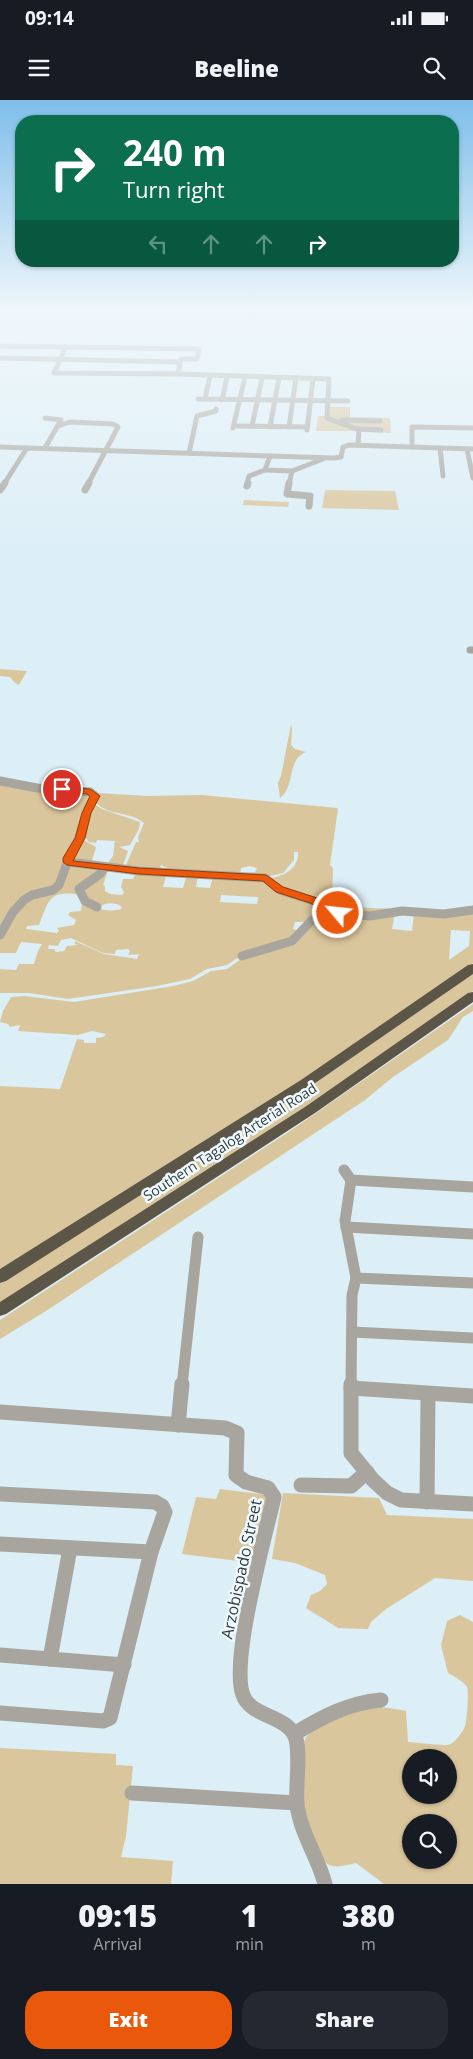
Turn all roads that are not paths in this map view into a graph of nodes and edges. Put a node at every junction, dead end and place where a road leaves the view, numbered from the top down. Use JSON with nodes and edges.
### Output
{"nodes":[{"id":1,"x":206,"y":394,"type":"edge"},
{"id":2,"x":223,"y":394,"type":"edge"},
{"id":3,"x":241,"y":394,"type":"edge"},
{"id":4,"x":259,"y":394,"type":"edge"},
{"id":5,"x":275,"y":394,"type":"edge"},
{"id":6,"x":293,"y":394,"type":"edge"},
{"id":7,"x":311,"y":394,"type":"edge"},
{"id":8,"x":329,"y":394,"type":"edge"},
{"id":9,"x":198,"y":399,"type":"dead end"},
{"id":10,"x":205,"y":400,"type":"junction"},
{"id":11,"x":222,"y":400,"type":"junction"},
{"id":12,"x":240,"y":400,"type":"junction"},
{"id":13,"x":258,"y":400,"type":"junction"},
{"id":14,"x":274,"y":401,"type":"junction"},
{"id":15,"x":292,"y":401,"type":"junction"},
{"id":16,"x":328,"y":401,"type":"junction"},
{"id":17,"x":310,"y":402,"type":"junction"},
{"id":18,"x":216,"y":409,"type":"dead end"},
{"id":19,"x":45,"y":418,"type":"dead end"},
{"id":20,"x":329,"y":420,"type":"junction"},
{"id":21,"x":361,"y":420,"type":"junction"},
{"id":22,"x":58,"y":426,"type":"junction"},
{"id":23,"x":252,"y":426,"type":"junction"},
{"id":24,"x":270,"y":426,"type":"junction"},
{"id":25,"x":289,"y":427,"type":"junction"},
{"id":26,"x":473,"y":428,"type":"edge"},
{"id":27,"x":360,"y":429,"type":"junction"},
{"id":28,"x":358,"y":445,"type":"junction"},
{"id":29,"x":0,"y":447,"type":"edge"},
{"id":30,"x":412,"y":447,"type":"junction"},
{"id":31,"x":27,"y":448,"type":"junction"},
{"id":32,"x":45,"y":448,"type":"junction"},
{"id":33,"x":440,"y":448,"type":"junction"},
{"id":34,"x":470,"y":449,"type":"edge"},
{"id":35,"x":106,"y":451,"type":"junction"},
{"id":36,"x":189,"y":453,"type":"junction"},
{"id":37,"x":270,"y":456,"type":"junction"},
{"id":38,"x":326,"y":458,"type":"junction"},
{"id":39,"x":264,"y":470,"type":"junction"},
{"id":40,"x":292,"y":471,"type":"junction"},
{"id":41,"x":443,"y":476,"type":"dead end"},
{"id":42,"x":473,"y":478,"type":"edge"},
{"id":43,"x":247,"y":486,"type":"dead end"},
{"id":44,"x":0,"y":490,"type":"edge"},
{"id":45,"x":85,"y":490,"type":"dead end"},
{"id":46,"x":309,"y":506,"type":"dead end"},
{"id":47,"x":0,"y":781,"type":"edge"},
{"id":48,"x":68,"y":862,"type":"junction"},
{"id":49,"x":106,"y":868,"type":"junction"},
{"id":50,"x":97,"y":907,"type":"dead end"},
{"id":51,"x":473,"y":910,"type":"edge"},
{"id":52,"x":334,"y":912,"type":"junction"},
{"id":53,"x":0,"y":935,"type":"edge"},
{"id":54,"x":242,"y":956,"type":"dead end"},
{"id":55,"x":473,"y":968,"type":"edge"},
{"id":56,"x":473,"y":996,"type":"edge"},
{"id":57,"x":473,"y":1187,"type":"edge"},
{"id":58,"x":346,"y":1227,"type":"junction"},
{"id":59,"x":473,"y":1234,"type":"edge"},
{"id":60,"x":198,"y":1237,"type":"dead end"},
{"id":61,"x":0,"y":1277,"type":"edge"},
{"id":62,"x":356,"y":1278,"type":"junction"},
{"id":63,"x":473,"y":1283,"type":"edge"},
{"id":64,"x":0,"y":1310,"type":"edge"},
{"id":65,"x":352,"y":1332,"type":"junction"},
{"id":66,"x":473,"y":1338,"type":"edge"},
{"id":67,"x":352,"y":1388,"type":"junction"},
{"id":68,"x":428,"y":1394,"type":"junction"},
{"id":69,"x":473,"y":1396,"type":"edge"},
{"id":70,"x":0,"y":1412,"type":"edge"},
{"id":71,"x":178,"y":1424,"type":"junction"},
{"id":72,"x":367,"y":1472,"type":"junction"},
{"id":73,"x":301,"y":1485,"type":"dead end"},
{"id":74,"x":0,"y":1494,"type":"edge"},
{"id":75,"x":427,"y":1502,"type":"junction"},
{"id":76,"x":473,"y":1504,"type":"edge"},
{"id":77,"x":0,"y":1544,"type":"edge"},
{"id":78,"x":70,"y":1548,"type":"junction"},
{"id":79,"x":151,"y":1552,"type":"junction"},
{"id":80,"x":0,"y":1655,"type":"edge"},
{"id":81,"x":50,"y":1659,"type":"junction"},
{"id":82,"x":124,"y":1665,"type":"junction"},
{"id":83,"x":381,"y":1700,"type":"dead end"},
{"id":84,"x":0,"y":1713,"type":"edge"},
{"id":85,"x":294,"y":1734,"type":"junction"},
{"id":86,"x":132,"y":1793,"type":"dead end"},
{"id":87,"x":297,"y":1803,"type":"junction"},
{"id":88,"x":325,"y":1884,"type":"edge"}],
"edges":[{"from":1,"to":10,"type":"street"},
{"from":2,"to":11,"type":"street"},
{"from":3,"to":12,"type":"street"},
{"from":4,"to":13,"type":"street"},
{"from":5,"to":14,"type":"street"},
{"from":6,"to":15,"type":"street"},
{"from":7,"to":17,"type":"street"},
{"from":8,"to":16,"type":"street"},
{"from":9,"to":10,"type":"street"},
{"from":10,"to":11,"type":"street"},
{"from":11,"to":12,"type":"street"},
{"from":12,"to":13,"type":"street"},
{"from":12,"to":23,"type":"street"},
{"from":13,"to":14,"type":"street"},
{"from":13,"to":23,"type":"street"},
{"from":14,"to":15,"type":"street"},
{"from":14,"to":24,"type":"street"},
{"from":15,"to":17,"type":"street"},
{"from":15,"to":25,"type":"street"},
{"from":16,"to":16,"type":"street"},
{"from":16,"to":17,"type":"street"},
{"from":16,"to":20,"type":"street"},
{"from":17,"to":25,"type":"street"},
{"from":18,"to":36,"type":"street"},
{"from":19,"to":22,"type":"street"},
{"from":20,"to":21,"type":"street"},
{"from":20,"to":27,"type":"street"},
{"from":21,"to":27,"type":"street"},
{"from":21,"to":27,"type":"street"},
{"from":22,"to":32,"type":"street"},
{"from":22,"to":35,"type":"street"},
{"from":23,"to":24,"type":"street"},
{"from":24,"to":25,"type":"street"},
{"from":26,"to":30,"type":"street"},
{"from":27,"to":28,"type":"street"},
{"from":28,"to":30,"type":"street"},
{"from":28,"to":38,"type":"street"},
{"from":29,"to":31,"type":"street"},
{"from":30,"to":33,"type":"street"},
{"from":31,"to":32,"type":"street"},
{"from":31,"to":44,"type":"street"},
{"from":32,"to":35,"type":"street"},
{"from":33,"to":34,"type":"street"},
{"from":33,"to":41,"type":"street"},
{"from":34,"to":42,"type":"street"},
{"from":35,"to":36,"type":"street"},
{"from":35,"to":45,"type":"street"},
{"from":36,"to":37,"type":"street"},
{"from":37,"to":38,"type":"street"},
{"from":37,"to":39,"type":"street"},
{"from":38,"to":40,"type":"street"},
{"from":39,"to":40,"type":"street"},
{"from":39,"to":43,"type":"street"},
{"from":40,"to":46,"type":"street"},
{"from":47,"to":48,"type":"street"},
{"from":48,"to":49,"type":"street"},
{"from":48,"to":53,"type":"street"},
{"from":49,"to":50,"type":"street"},
{"from":49,"to":52,"type":"street"},
{"from":51,"to":52,"type":"street"},
{"from":52,"to":54,"type":"street"},
{"from":55,"to":61,"type":"highway","name":"Southern Tagalog Arterial Road"},
{"from":56,"to":64,"type":"highway","name":"Southern Tagalog Arterial Road"},
{"from":57,"to":58,"type":"street"},
{"from":58,"to":59,"type":"street"},
{"from":58,"to":62,"type":"street"},
{"from":60,"to":71,"type":"street"},
{"from":62,"to":63,"type":"street"},
{"from":62,"to":65,"type":"street"},
{"from":65,"to":66,"type":"street"},
{"from":65,"to":67,"type":"street"},
{"from":67,"to":68,"type":"street"},
{"from":67,"to":72,"type":"street"},
{"from":68,"to":69,"type":"street"},
{"from":68,"to":75,"type":"street"},
{"from":70,"to":71,"type":"street","name":"Arzobispado Street"},
{"from":71,"to":85,"type":"street","name":"Arzobispado Street"},
{"from":72,"to":73,"type":"street"},
{"from":72,"to":75,"type":"street"},
{"from":74,"to":79,"type":"street"},
{"from":75,"to":76,"type":"street"},
{"from":77,"to":78,"type":"street"},
{"from":78,"to":79,"type":"street"},
{"from":78,"to":81,"type":"street"},
{"from":79,"to":82,"type":"street"},
{"from":80,"to":81,"type":"street"},
{"from":81,"to":82,"type":"street"},
{"from":82,"to":84,"type":"street"},
{"from":83,"to":85,"type":"street"},
{"from":85,"to":87,"type":"street"},
{"from":86,"to":87,"type":"street"},
{"from":87,"to":88,"type":"street"}]}
